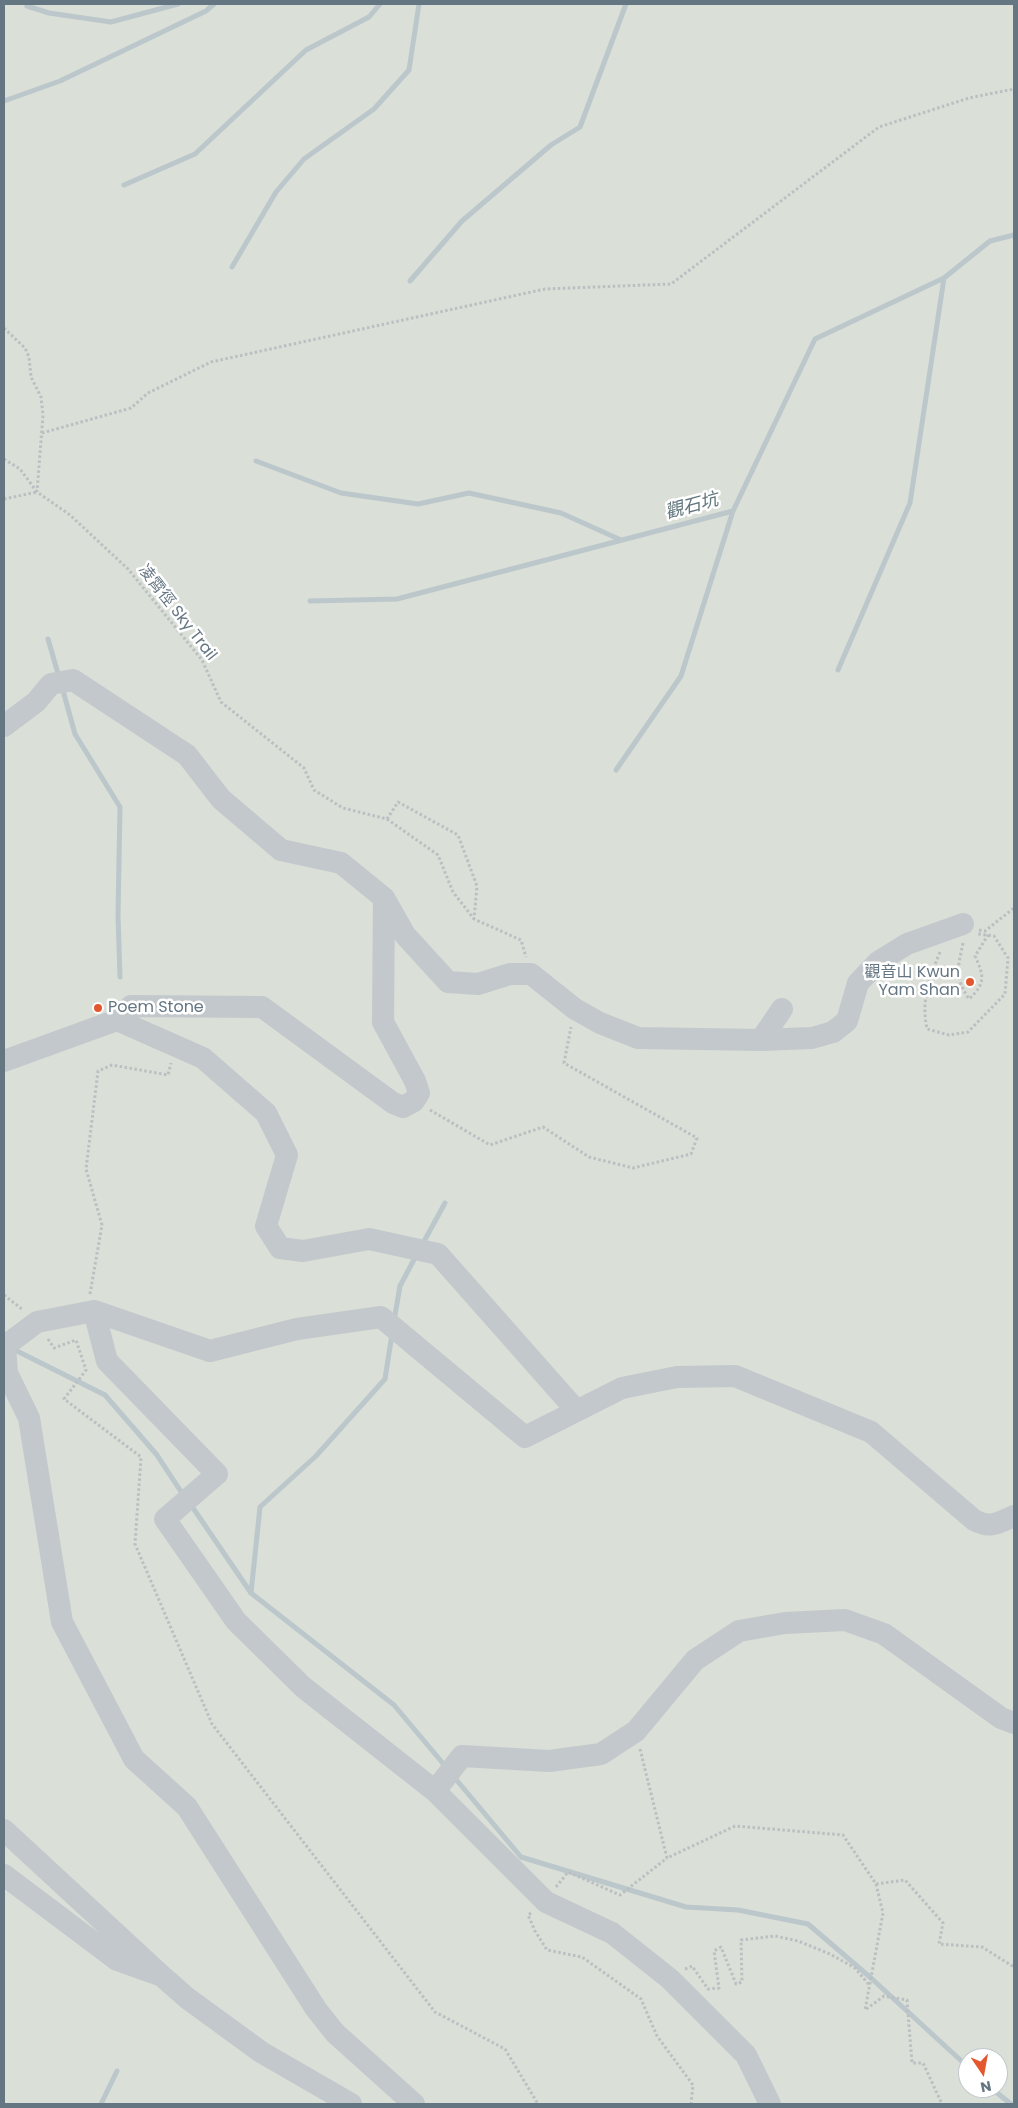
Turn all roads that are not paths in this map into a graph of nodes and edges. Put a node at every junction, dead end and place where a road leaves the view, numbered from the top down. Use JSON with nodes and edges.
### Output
{"nodes":[{"id":1,"x":4,"y":726,"type":"edge"},
{"id":2,"x":384,"y":898,"type":"junction"},
{"id":3,"x":969,"y":933,"type":"road end"},
{"id":4,"x":782,"y":1009,"type":"dead end"},
{"id":5,"x":117,"y":1020,"type":"junction"},
{"id":6,"x":762,"y":1040,"type":"junction"},
{"id":7,"x":4,"y":1061,"type":"edge"},
{"id":8,"x":90,"y":1312,"type":"junction"},
{"id":9,"x":576,"y":1410,"type":"junction"},
{"id":10,"x":1014,"y":1516,"type":"edge"},
{"id":11,"x":1014,"y":1723,"type":"edge"},
{"id":12,"x":435,"y":1792,"type":"junction"},
{"id":13,"x":4,"y":1830,"type":"edge"},
{"id":14,"x":4,"y":1875,"type":"edge"},
{"id":15,"x":162,"y":1976,"type":"junction"},
{"id":16,"x":351,"y":2104,"type":"edge"},
{"id":17,"x":414,"y":2104,"type":"edge"},
{"id":18,"x":770,"y":2104,"type":"edge"}],
"edges":[{"from":1,"to":2,"type":"lane"},
{"from":2,"to":5,"type":"lane"},
{"from":2,"to":6,"type":"lane"},
{"from":3,"to":6,"type":"lane"},
{"from":4,"to":6,"type":"lane"},
{"from":5,"to":7,"type":"lane"},
{"from":5,"to":9,"type":"lane"},
{"from":8,"to":9,"type":"lane"},
{"from":8,"to":12,"type":"lane"},
{"from":8,"to":17,"type":"lane"},
{"from":9,"to":10,"type":"lane"},
{"from":11,"to":12,"type":"lane"},
{"from":12,"to":18,"type":"lane"},
{"from":13,"to":15,"type":"lane"},
{"from":14,"to":15,"type":"lane"},
{"from":15,"to":16,"type":"lane"}]}
